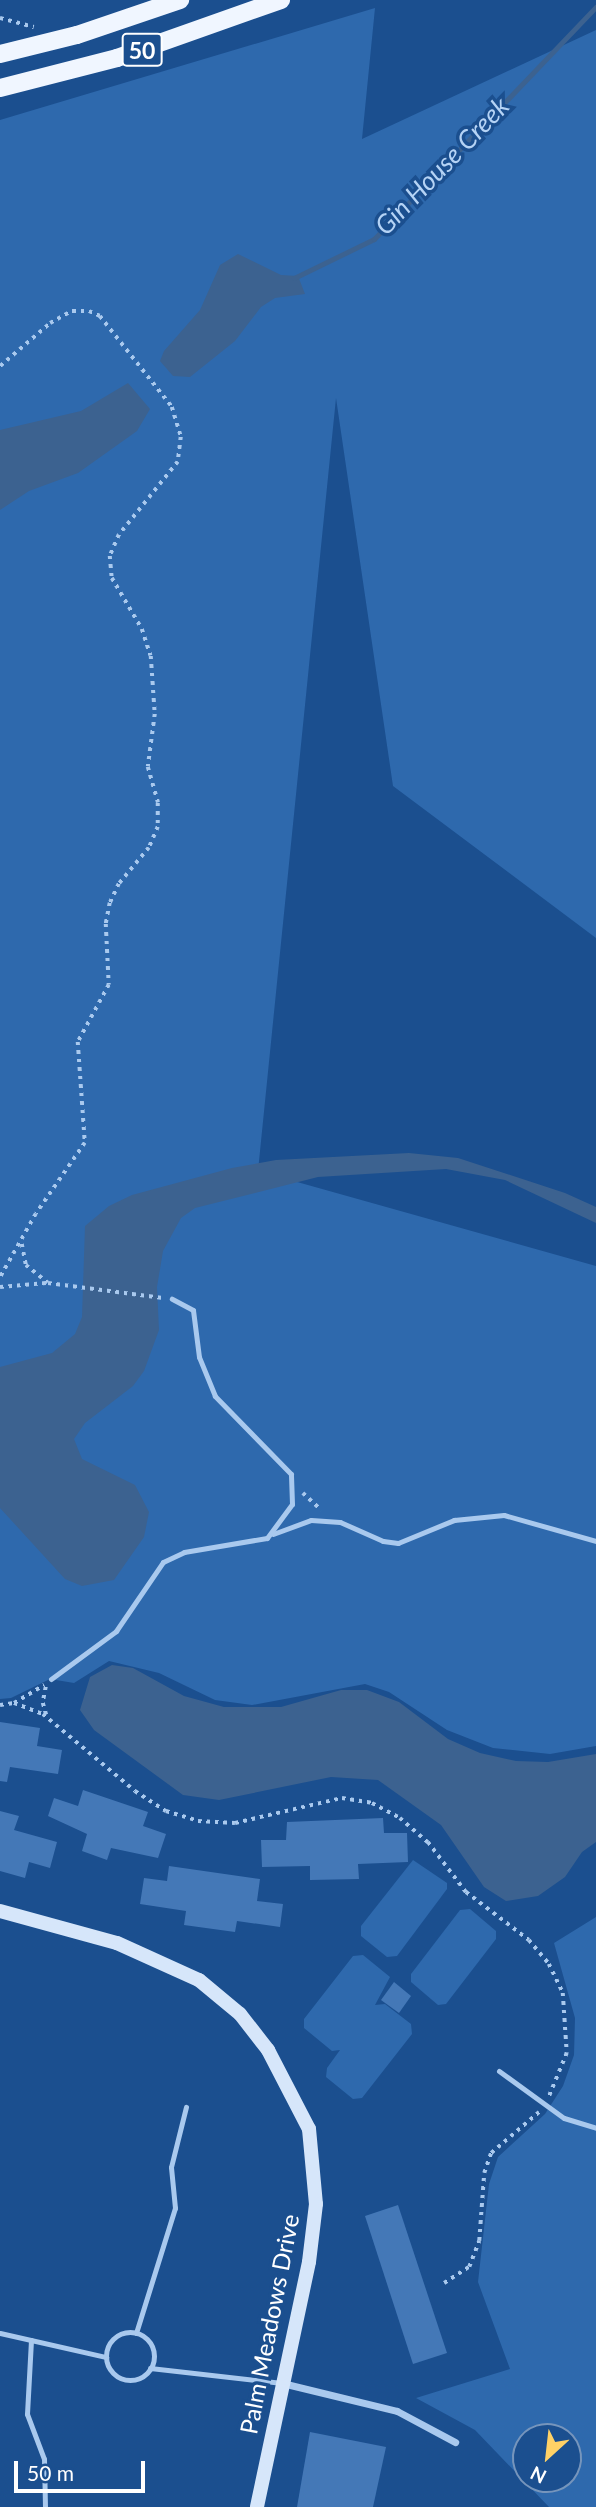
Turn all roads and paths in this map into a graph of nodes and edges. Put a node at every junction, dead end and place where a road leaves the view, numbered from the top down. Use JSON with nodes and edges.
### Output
{"nodes":[{"id":1,"x":180,"y":0,"type":"edge"},
{"id":2,"x":281,"y":0,"type":"edge"},
{"id":3,"x":0,"y":18,"type":"edge"},
{"id":4,"x":46,"y":24,"type":"dead end"},
{"id":5,"x":0,"y":54,"type":"edge"},
{"id":6,"x":0,"y":88,"type":"edge"},
{"id":7,"x":0,"y":366,"type":"edge"},
{"id":8,"x":23,"y":1238,"type":"junction"},
{"id":9,"x":0,"y":1278,"type":"edge"},
{"id":10,"x":48,"y":1283,"type":"junction"},
{"id":11,"x":0,"y":1287,"type":"edge"},
{"id":12,"x":173,"y":1299,"type":"joint"},
{"id":13,"x":291,"y":1474,"type":"junction"},
{"id":14,"x":340,"y":1522,"type":"junction"},
{"id":15,"x":267,"y":1538,"type":"junction"},
{"id":16,"x":596,"y":1541,"type":"edge"},
{"id":17,"x":51,"y":1679,"type":"junction"},
{"id":18,"x":14,"y":1703,"type":"junction"},
{"id":19,"x":0,"y":1705,"type":"edge"},
{"id":20,"x":48,"y":1718,"type":"junction"},
{"id":21,"x":0,"y":1911,"type":"edge"},
{"id":22,"x":499,"y":2071,"type":"dead end"},
{"id":23,"x":544,"y":2106,"type":"junction"},
{"id":24,"x":187,"y":2107,"type":"dead end"},
{"id":25,"x":596,"y":2128,"type":"edge"},
{"id":26,"x":444,"y":2283,"type":"dead end"},
{"id":27,"x":0,"y":2333,"type":"edge"},
{"id":28,"x":136,"y":2333,"type":"junction"},
{"id":29,"x":31,"y":2340,"type":"junction"},
{"id":30,"x":106,"y":2357,"type":"junction"},
{"id":31,"x":150,"y":2368,"type":"junction"},
{"id":32,"x":282,"y":2383,"type":"junction"},
{"id":33,"x":455,"y":2442,"type":"dead end"},
{"id":34,"x":45,"y":2507,"type":"edge"},
{"id":35,"x":257,"y":2507,"type":"edge"}],
"edges":[{"from":1,"to":5,"type":"main road","number":"50"},
{"from":2,"to":6,"type":"main road","number":"50"},
{"from":3,"to":4,"type":"path"},
{"from":7,"to":8,"type":"path"},
{"from":8,"to":9,"type":"path"},
{"from":8,"to":10,"type":"path"},
{"from":10,"to":11,"type":"path"},
{"from":10,"to":12,"type":"path"},
{"from":12,"to":13,"type":"lane"},
{"from":13,"to":14,"type":"path"},
{"from":13,"to":15,"type":"lane"},
{"from":14,"to":15,"type":"lane"},
{"from":14,"to":16,"type":"lane"},
{"from":15,"to":17,"type":"lane"},
{"from":17,"to":18,"type":"path"},
{"from":17,"to":20,"type":"path"},
{"from":18,"to":19,"type":"path"},
{"from":18,"to":20,"type":"path"},
{"from":20,"to":23,"type":"path"},
{"from":21,"to":32,"type":"street","name":"Palm Meadows Drive"},
{"from":22,"to":23,"type":"lane"},
{"from":23,"to":25,"type":"lane"},
{"from":23,"to":26,"type":"path"},
{"from":24,"to":28,"type":"lane"},
{"from":27,"to":29,"type":"lane"},
{"from":28,"to":30,"type":"lane"},
{"from":28,"to":31,"type":"lane"},
{"from":29,"to":30,"type":"lane"},
{"from":29,"to":34,"type":"lane"},
{"from":30,"to":31,"type":"lane"},
{"from":31,"to":32,"type":"lane"},
{"from":32,"to":33,"type":"street"},
{"from":32,"to":35,"type":"street","name":"Palm Meadows Drive"}]}
